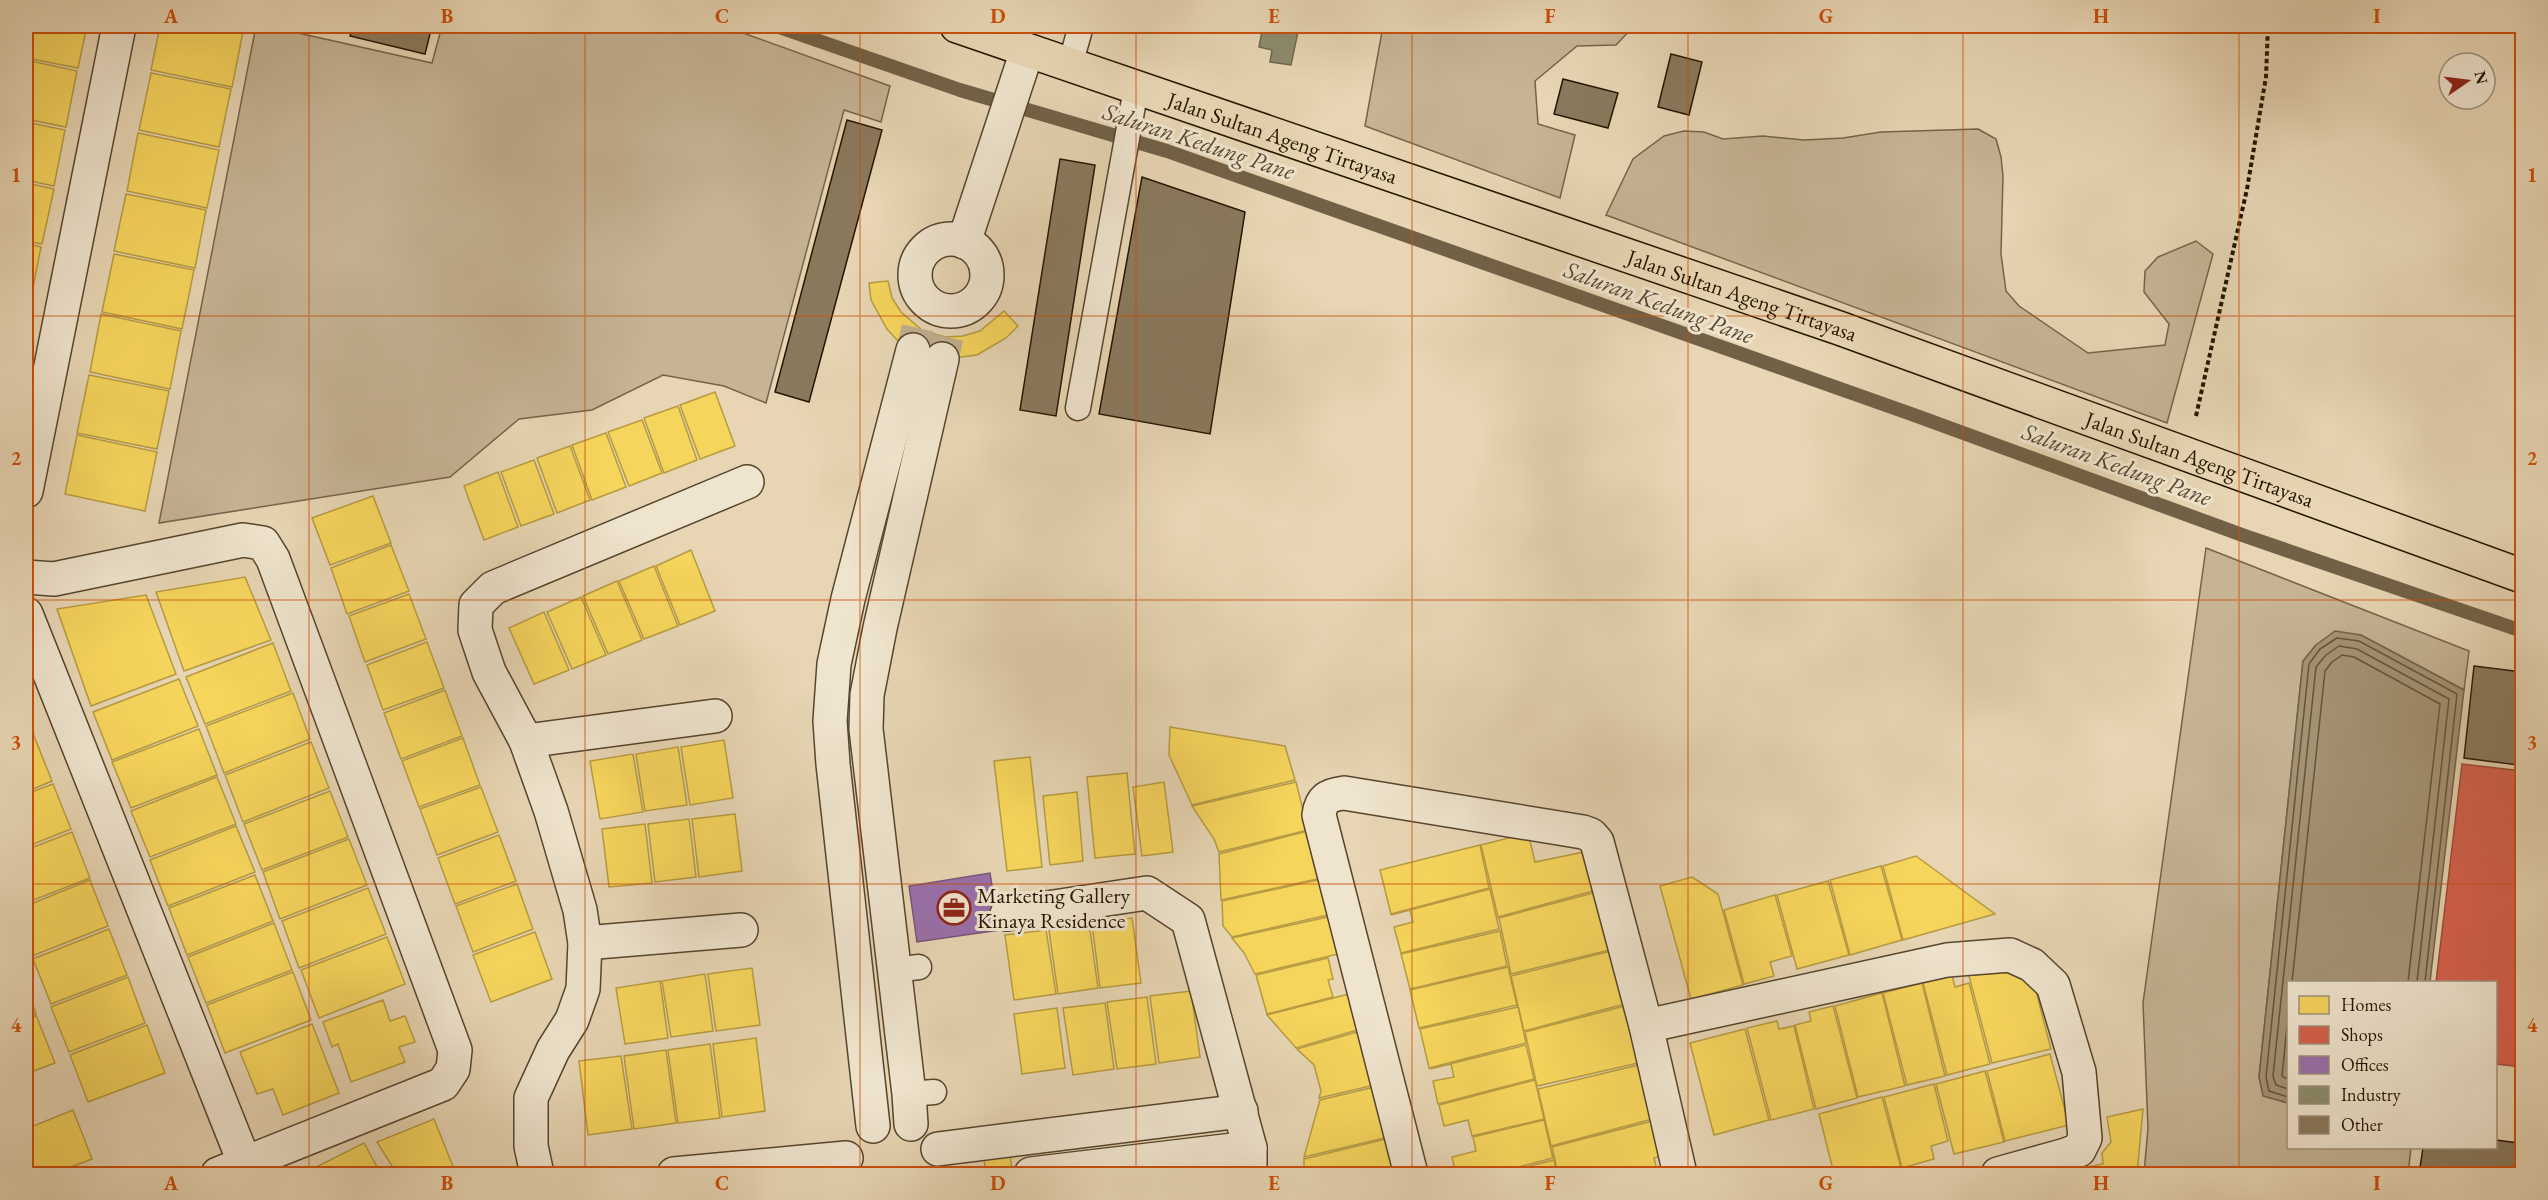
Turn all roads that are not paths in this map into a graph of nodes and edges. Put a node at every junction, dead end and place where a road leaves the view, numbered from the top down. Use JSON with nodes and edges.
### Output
{"nodes":[{"id":1,"x":119,"y":26,"type":"edge"},
{"id":2,"x":957,"y":26,"type":"edge"},
{"id":3,"x":1081,"y":26,"type":"edge"},
{"id":4,"x":1022,"y":65,"type":"junction"},
{"id":5,"x":1070,"y":65,"type":"junction"},
{"id":6,"x":1134,"y":100,"type":"junction"},
{"id":7,"x":964,"y":242,"type":"junction"},
{"id":8,"x":930,"y":343,"type":"junction"},
{"id":9,"x":1078,"y":408,"type":"dead end"},
{"id":10,"x":747,"y":482,"type":"dead end"},
{"id":11,"x":26,"y":491,"type":"edge"},
{"id":12,"x":2523,"y":576,"type":"edge"},
{"id":13,"x":26,"y":577,"type":"edge"},
{"id":14,"x":26,"y":614,"type":"edge"},
{"id":15,"x":715,"y":716,"type":"dead end"},
{"id":16,"x":526,"y":741,"type":"junction"},
{"id":17,"x":1007,"y":914,"type":"dead end"},
{"id":18,"x":741,"y":930,"type":"dead end"},
{"id":19,"x":585,"y":943,"type":"junction"},
{"id":20,"x":1646,"y":1026,"type":"junction"},
{"id":21,"x":918,"y":1103,"type":"junction"},
{"id":22,"x":1241,"y":1111,"type":"junction"},
{"id":23,"x":873,"y":1126,"type":"junction"},
{"id":24,"x":1250,"y":1161,"type":"edge"},
{"id":25,"x":941,"y":1162,"type":"edge"},
{"id":26,"x":845,"y":1166,"type":"edge"},
{"id":27,"x":237,"y":1171,"type":"edge"},
{"id":28,"x":537,"y":1174,"type":"edge"},
{"id":29,"x":674,"y":1174,"type":"edge"},
{"id":30,"x":1031,"y":1174,"type":"edge"},
{"id":31,"x":1411,"y":1174,"type":"edge"},
{"id":32,"x":1680,"y":1174,"type":"edge"},
{"id":33,"x":1998,"y":1174,"type":"edge"}],
"edges":[{"from":1,"to":11,"type":"street"},
{"from":2,"to":4,"type":"main road","name":"Jalan Sultan Ageng Tirtayasa"},
{"from":3,"to":5,"type":"lane"},
{"from":4,"to":5,"type":"main road","name":"Jalan Sultan Ageng Tirtayasa"},
{"from":4,"to":7,"type":"street"},
{"from":5,"to":6,"type":"main road","name":"Jalan Sultan Ageng Tirtayasa"},
{"from":6,"to":9,"type":"lane"},
{"from":6,"to":12,"type":"main road","name":"Jalan Sultan Ageng Tirtayasa"},
{"from":7,"to":8,"type":"street"},
{"from":7,"to":8,"type":"street"},
{"from":8,"to":21,"type":"street"},
{"from":8,"to":23,"type":"street"},
{"from":10,"to":16,"type":"street"},
{"from":13,"to":27,"type":"street"},
{"from":14,"to":27,"type":"street"},
{"from":15,"to":16,"type":"street"},
{"from":16,"to":19,"type":"street"},
{"from":17,"to":22,"type":"street"},
{"from":18,"to":19,"type":"street"},
{"from":19,"to":28,"type":"street"},
{"from":20,"to":31,"type":"street"},
{"from":20,"to":32,"type":"street"},
{"from":20,"to":33,"type":"street"},
{"from":21,"to":23,"type":"street"},
{"from":21,"to":25,"type":"street"},
{"from":22,"to":24,"type":"street"},
{"from":22,"to":25,"type":"street"},
{"from":23,"to":26,"type":"street"},
{"from":24,"to":30,"type":"street"},
{"from":26,"to":29,"type":"street"}]}
